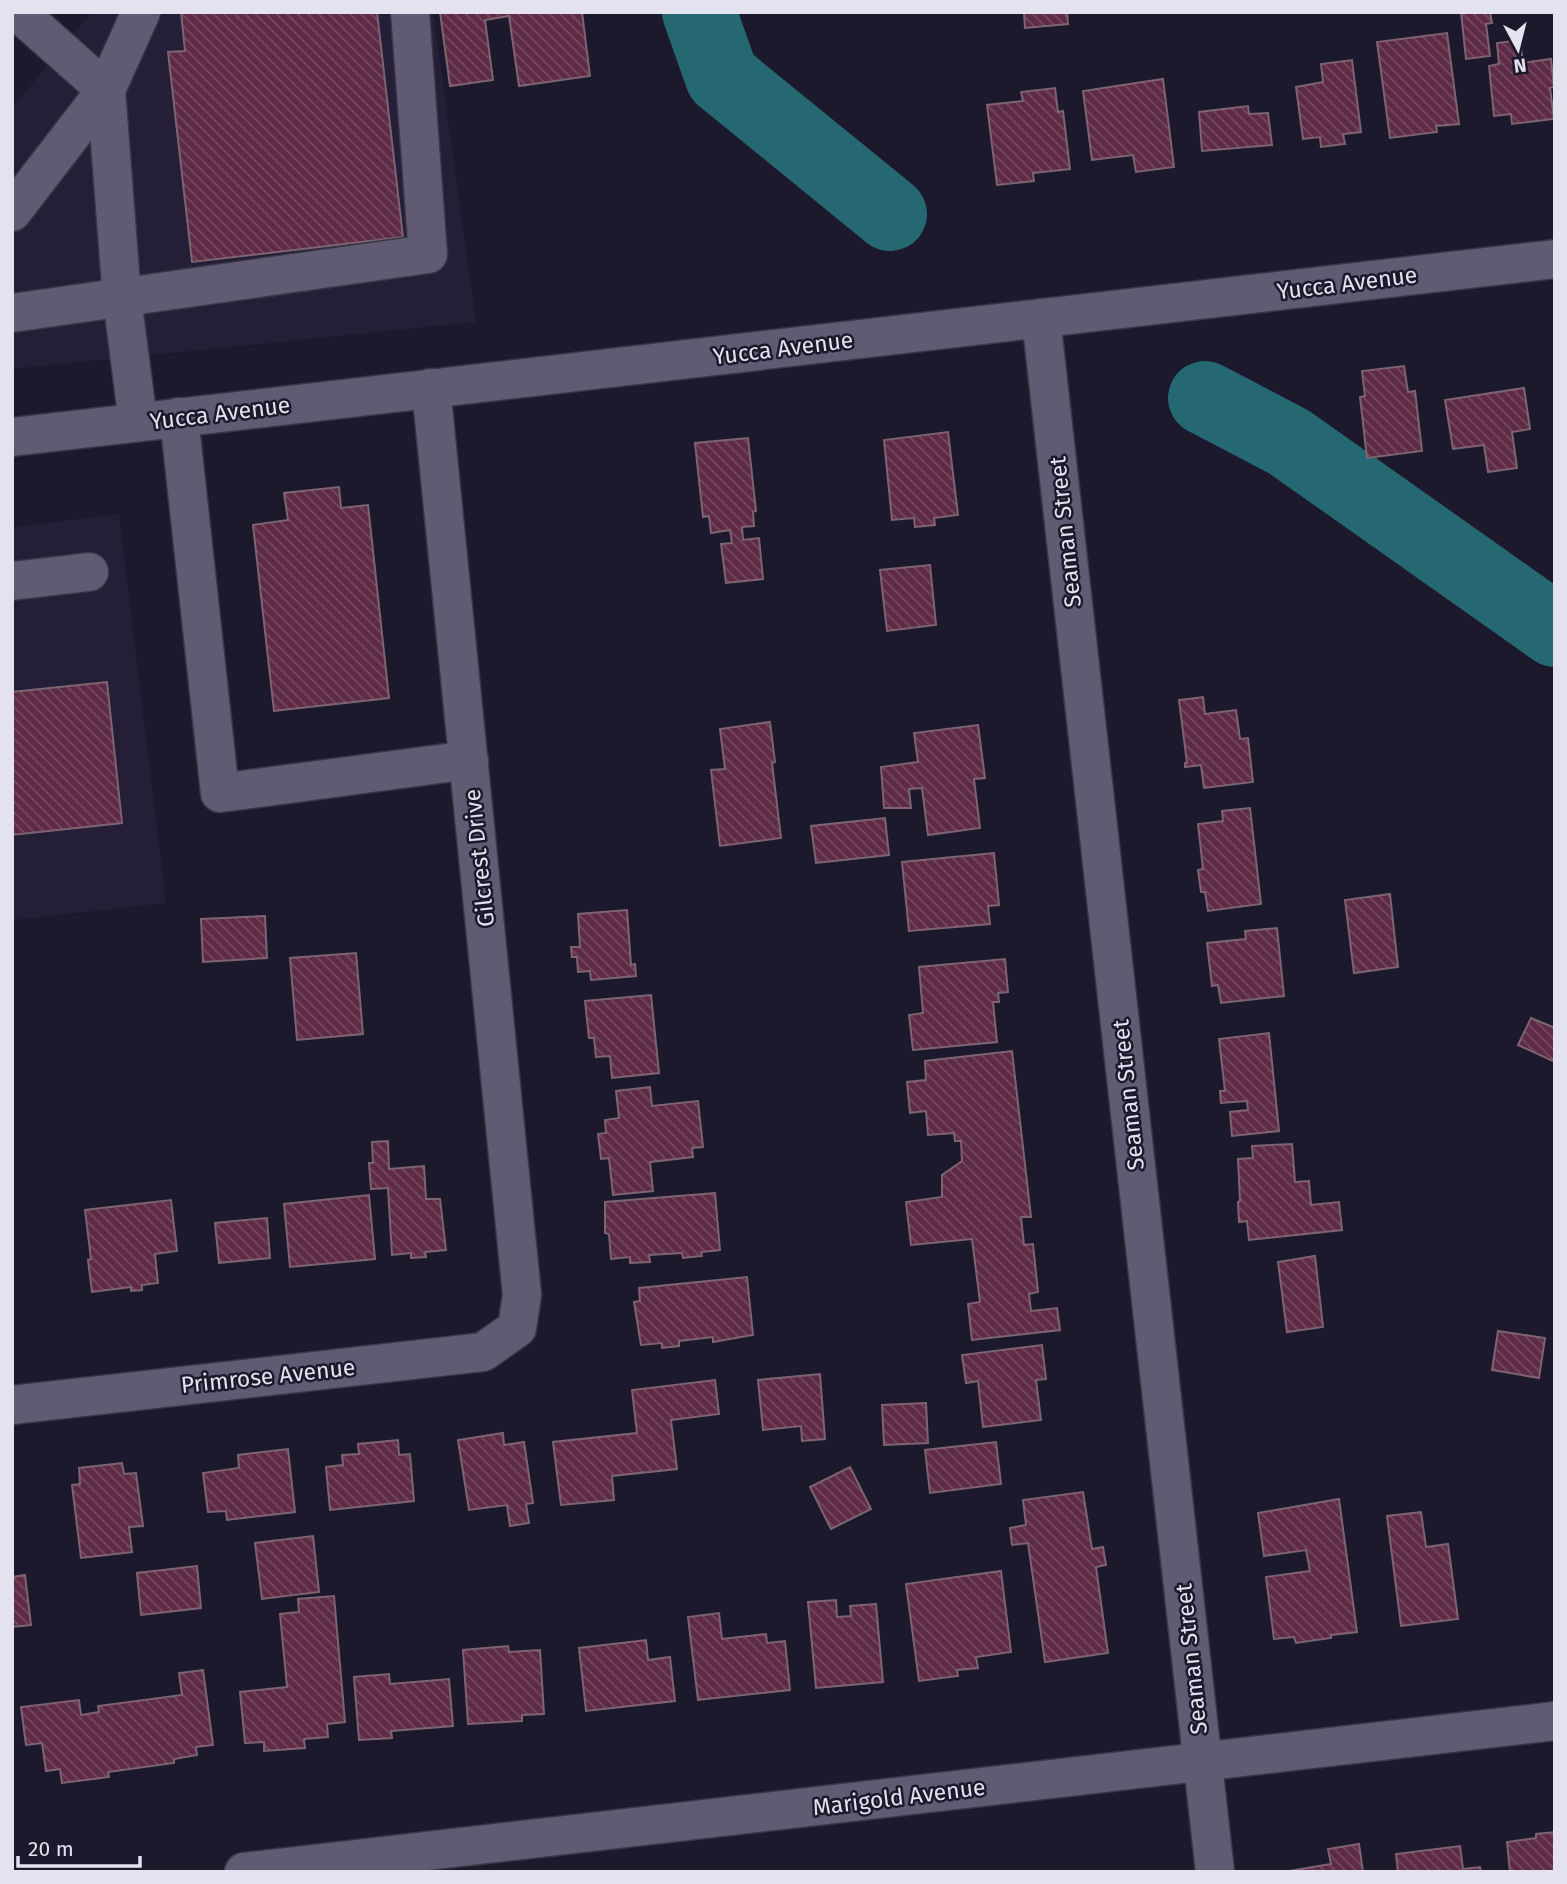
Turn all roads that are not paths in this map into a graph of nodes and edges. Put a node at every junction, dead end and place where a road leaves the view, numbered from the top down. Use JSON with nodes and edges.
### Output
{"nodes":[{"id":1,"x":18,"y":12,"type":"edge"},
{"id":2,"x":141,"y":12,"type":"edge"},
{"id":3,"x":410,"y":12,"type":"edge"},
{"id":4,"x":106,"y":90,"type":"junction"},
{"id":5,"x":12,"y":212,"type":"edge"},
{"id":6,"x":1555,"y":259,"type":"edge"},
{"id":7,"x":122,"y":298,"type":"junction"},
{"id":8,"x":12,"y":313,"type":"edge"},
{"id":9,"x":1041,"y":318,"type":"junction"},
{"id":10,"x":432,"y":388,"type":"junction"},
{"id":11,"x":179,"y":417,"type":"junction"},
{"id":12,"x":138,"y":422,"type":"junction"},
{"id":13,"x":12,"y":437,"type":"edge"},
{"id":14,"x":89,"y":572,"type":"dead end"},
{"id":15,"x":12,"y":581,"type":"edge"},
{"id":16,"x":469,"y":760,"type":"junction"},
{"id":17,"x":517,"y":1328,"type":"joint"},
{"id":18,"x":12,"y":1405,"type":"edge"},
{"id":19,"x":1555,"y":1721,"type":"edge"},
{"id":20,"x":1203,"y":1762,"type":"junction"},
{"id":21,"x":244,"y":1872,"type":"edge"},
{"id":22,"x":1215,"y":1872,"type":"edge"}],
"edges":[{"from":1,"to":4,"type":"street"},
{"from":2,"to":4,"type":"street"},
{"from":3,"to":7,"type":"street"},
{"from":4,"to":5,"type":"street"},
{"from":4,"to":7,"type":"street"},
{"from":6,"to":9,"type":"street","name":"Yucca Avenue"},
{"from":7,"to":8,"type":"street"},
{"from":7,"to":12,"type":"street"},
{"from":9,"to":10,"type":"street","name":"Yucca Avenue"},
{"from":9,"to":20,"type":"street","name":"Seaman Street"},
{"from":10,"to":11,"type":"street","name":"Yucca Avenue"},
{"from":10,"to":16,"type":"street","name":"Gilcrest Drive"},
{"from":11,"to":12,"type":"street","name":"Yucca Avenue"},
{"from":11,"to":16,"type":"street"},
{"from":12,"to":13,"type":"street","name":"Yucca Avenue"},
{"from":14,"to":15,"type":"street"},
{"from":16,"to":17,"type":"street","name":"Gilcrest Drive"},
{"from":17,"to":18,"type":"street","name":"Primrose Avenue"},
{"from":19,"to":20,"type":"street","name":"Marigold Avenue"},
{"from":20,"to":21,"type":"street","name":"Marigold Avenue"},
{"from":20,"to":22,"type":"street","name":"Seaman Street"}]}
